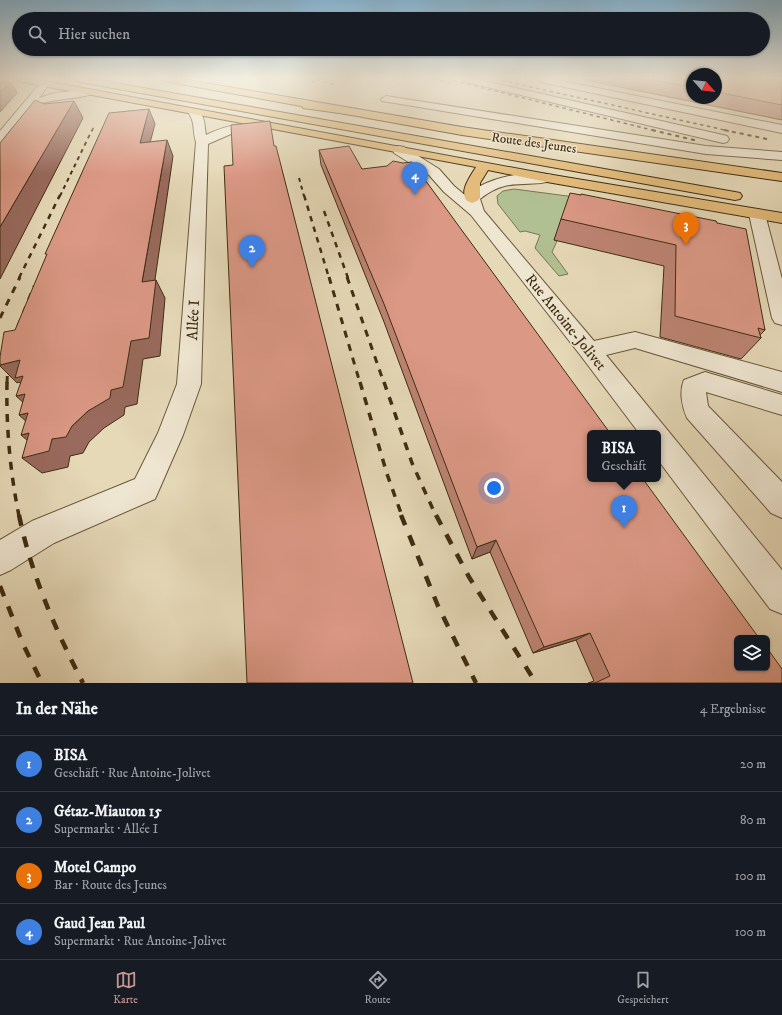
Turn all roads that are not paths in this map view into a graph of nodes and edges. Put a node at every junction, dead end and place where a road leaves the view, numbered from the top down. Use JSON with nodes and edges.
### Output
{"nodes":[{"id":1,"x":23,"y":111,"type":"edge"},
{"id":2,"x":187,"y":111,"type":"edge"},
{"id":3,"x":220,"y":111,"type":"edge"},
{"id":4,"x":280,"y":111,"type":"edge"},
{"id":5,"x":344,"y":111,"type":"edge"},
{"id":6,"x":348,"y":111,"type":"edge"},
{"id":7,"x":460,"y":111,"type":"edge"},
{"id":8,"x":603,"y":111,"type":"edge"},
{"id":9,"x":696,"y":111,"type":"edge"},
{"id":10,"x":193,"y":112,"type":"junction"},
{"id":11,"x":354,"y":112,"type":"junction"},
{"id":12,"x":258,"y":123,"type":"junction"},
{"id":13,"x":276,"y":126,"type":"junction"},
{"id":14,"x":782,"y":129,"type":"edge"},
{"id":15,"x":462,"y":131,"type":"junction"},
{"id":16,"x":0,"y":139,"type":"edge"},
{"id":17,"x":731,"y":140,"type":"dead end"},
{"id":18,"x":202,"y":142,"type":"junction"},
{"id":19,"x":746,"y":142,"type":"dead end"},
{"id":20,"x":782,"y":147,"type":"edge"},
{"id":21,"x":400,"y":150,"type":"junction"},
{"id":22,"x":782,"y":156,"type":"edge"},
{"id":23,"x":484,"y":165,"type":"junction"},
{"id":24,"x":717,"y":168,"type":"junction"},
{"id":25,"x":782,"y":177,"type":"edge"},
{"id":26,"x":547,"y":178,"type":"junction"},
{"id":27,"x":782,"y":181,"type":"edge"},
{"id":28,"x":754,"y":187,"type":"dead end"},
{"id":29,"x":734,"y":190,"type":"junction"},
{"id":30,"x":782,"y":204,"type":"edge"},
{"id":31,"x":474,"y":205,"type":"junction"},
{"id":32,"x":757,"y":214,"type":"junction"},
{"id":33,"x":782,"y":218,"type":"edge"},
{"id":34,"x":779,"y":293,"type":"edge"},
{"id":35,"x":782,"y":318,"type":"edge"},
{"id":36,"x":589,"y":350,"type":"junction"},
{"id":37,"x":782,"y":382,"type":"edge"},
{"id":38,"x":782,"y":405,"type":"edge"},
{"id":39,"x":652,"y":430,"type":"edge"},
{"id":40,"x":661,"y":443,"type":"edge"},
{"id":41,"x":782,"y":503,"type":"edge"},
{"id":42,"x":0,"y":559,"type":"edge"},
{"id":43,"x":782,"y":597,"type":"edge"}],
"edges":[{"from":1,"to":16,"type":"street"},
{"from":2,"to":10,"type":"main road","name":"Route des Jeunes"},
{"from":3,"to":12,"type":"main road"},
{"from":4,"to":29,"type":"main road"},
{"from":5,"to":11,"type":"main road"},
{"from":6,"to":11,"type":"main road","name":"Route des Jeunes"},
{"from":7,"to":22,"type":"street"},
{"from":8,"to":17,"type":"street"},
{"from":9,"to":14,"type":"street"},
{"from":10,"to":12,"type":"main road","name":"Route des Jeunes"},
{"from":10,"to":18,"type":"street"},
{"from":11,"to":15,"type":"main road","name":"Route des Jeunes"},
{"from":12,"to":13,"type":"main road","name":"Route des Jeunes"},
{"from":13,"to":18,"type":"street","name":"Route des Jeunes"},
{"from":13,"to":21,"type":"main road","name":"Route des Jeunes"},
{"from":15,"to":24,"type":"main road","name":"Route des Jeunes"},
{"from":15,"to":29,"type":"main road"},
{"from":18,"to":42,"type":"street","name":"Allée I"},
{"from":19,"to":20,"type":"street"},
{"from":21,"to":23,"type":"main road","name":"Route des Jeunes"},
{"from":21,"to":31,"type":"street","name":"Rue Antoine-Jolivet"},
{"from":23,"to":26,"type":"main road","name":"Route des Jeunes"},
{"from":23,"to":29,"type":"main road"},
{"from":23,"to":31,"type":"main road"},
{"from":24,"to":25,"type":"main road","name":"Route des Jeunes"},
{"from":24,"to":27,"type":"street"},
{"from":26,"to":31,"type":"street"},
{"from":26,"to":32,"type":"main road","name":"Route des Jeunes"},
{"from":28,"to":29,"type":"main road"},
{"from":29,"to":30,"type":"main road"},
{"from":31,"to":36,"type":"street","name":"Rue Antoine-Jolivet"},
{"from":32,"to":33,"type":"main road","name":"Route des Jeunes"},
{"from":32,"to":34,"type":"street"},
{"from":34,"to":35,"type":"street"},
{"from":36,"to":37,"type":"street"},
{"from":36,"to":39,"type":"street","name":"Rue Antoine-Jolivet"},
{"from":38,"to":41,"type":"street"},
{"from":40,"to":43,"type":"street"}]}
